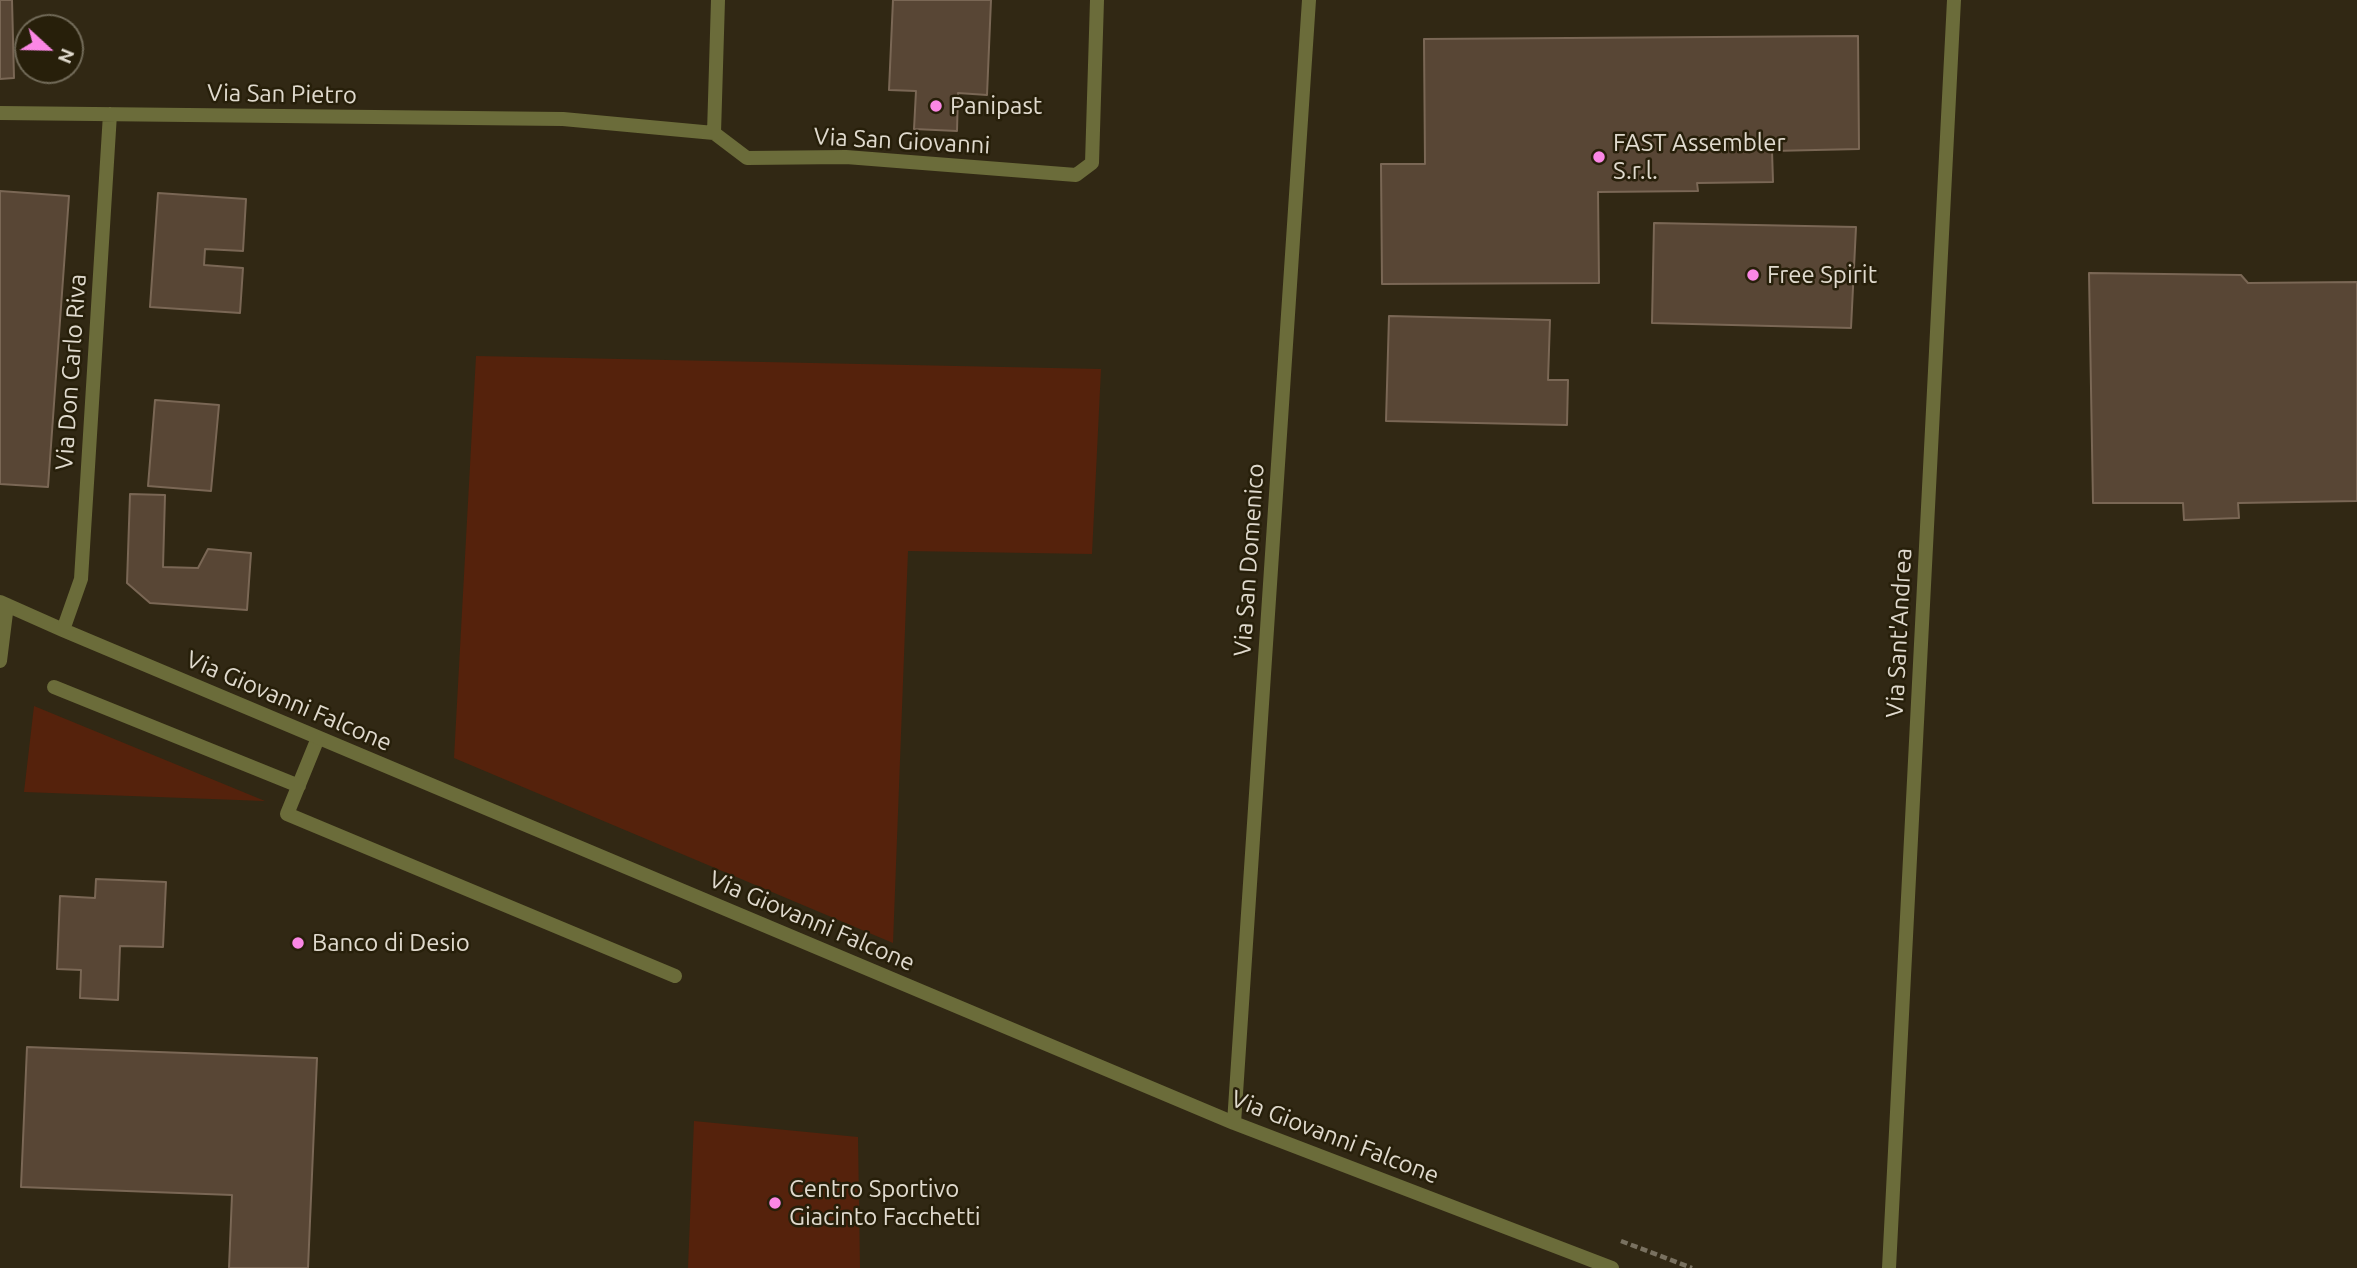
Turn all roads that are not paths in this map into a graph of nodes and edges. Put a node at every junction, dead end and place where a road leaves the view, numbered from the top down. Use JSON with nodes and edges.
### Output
{"nodes":[{"id":1,"x":718,"y":0,"type":"edge"},
{"id":2,"x":1097,"y":0,"type":"edge"},
{"id":3,"x":1309,"y":0,"type":"edge"},
{"id":4,"x":1954,"y":0,"type":"edge"},
{"id":5,"x":0,"y":113,"type":"edge"},
{"id":6,"x":110,"y":114,"type":"junction"},
{"id":7,"x":714,"y":133,"type":"junction"},
{"id":8,"x":3,"y":603,"type":"edge"},
{"id":9,"x":63,"y":631,"type":"junction"},
{"id":10,"x":0,"y":662,"type":"edge"},
{"id":11,"x":54,"y":687,"type":"dead end"},
{"id":12,"x":318,"y":738,"type":"junction"},
{"id":13,"x":299,"y":786,"type":"junction"},
{"id":14,"x":675,"y":976,"type":"dead end"},
{"id":15,"x":1234,"y":1124,"type":"junction"},
{"id":16,"x":1612,"y":1268,"type":"edge"},
{"id":17,"x":1889,"y":1268,"type":"edge"}],
"edges":[{"from":1,"to":7,"type":"street"},
{"from":2,"to":7,"type":"street","name":"Via San Giovanni"},
{"from":3,"to":15,"type":"street","name":"Via San Domenico"},
{"from":4,"to":17,"type":"street","name":"Via Sant'Andrea"},
{"from":5,"to":6,"type":"street","name":"Via San Pietro"},
{"from":6,"to":7,"type":"street","name":"Via San Pietro"},
{"from":6,"to":9,"type":"street","name":"Via Don Carlo Riva"},
{"from":8,"to":9,"type":"street","name":"Via Giovanni Falcone"},
{"from":8,"to":10,"type":"street"},
{"from":9,"to":12,"type":"street","name":"Via Giovanni Falcone"},
{"from":11,"to":13,"type":"street"},
{"from":12,"to":13,"type":"street"},
{"from":12,"to":15,"type":"street","name":"Via Giovanni Falcone"},
{"from":13,"to":14,"type":"street"},
{"from":15,"to":16,"type":"street","name":"Via Giovanni Falcone"}]}
